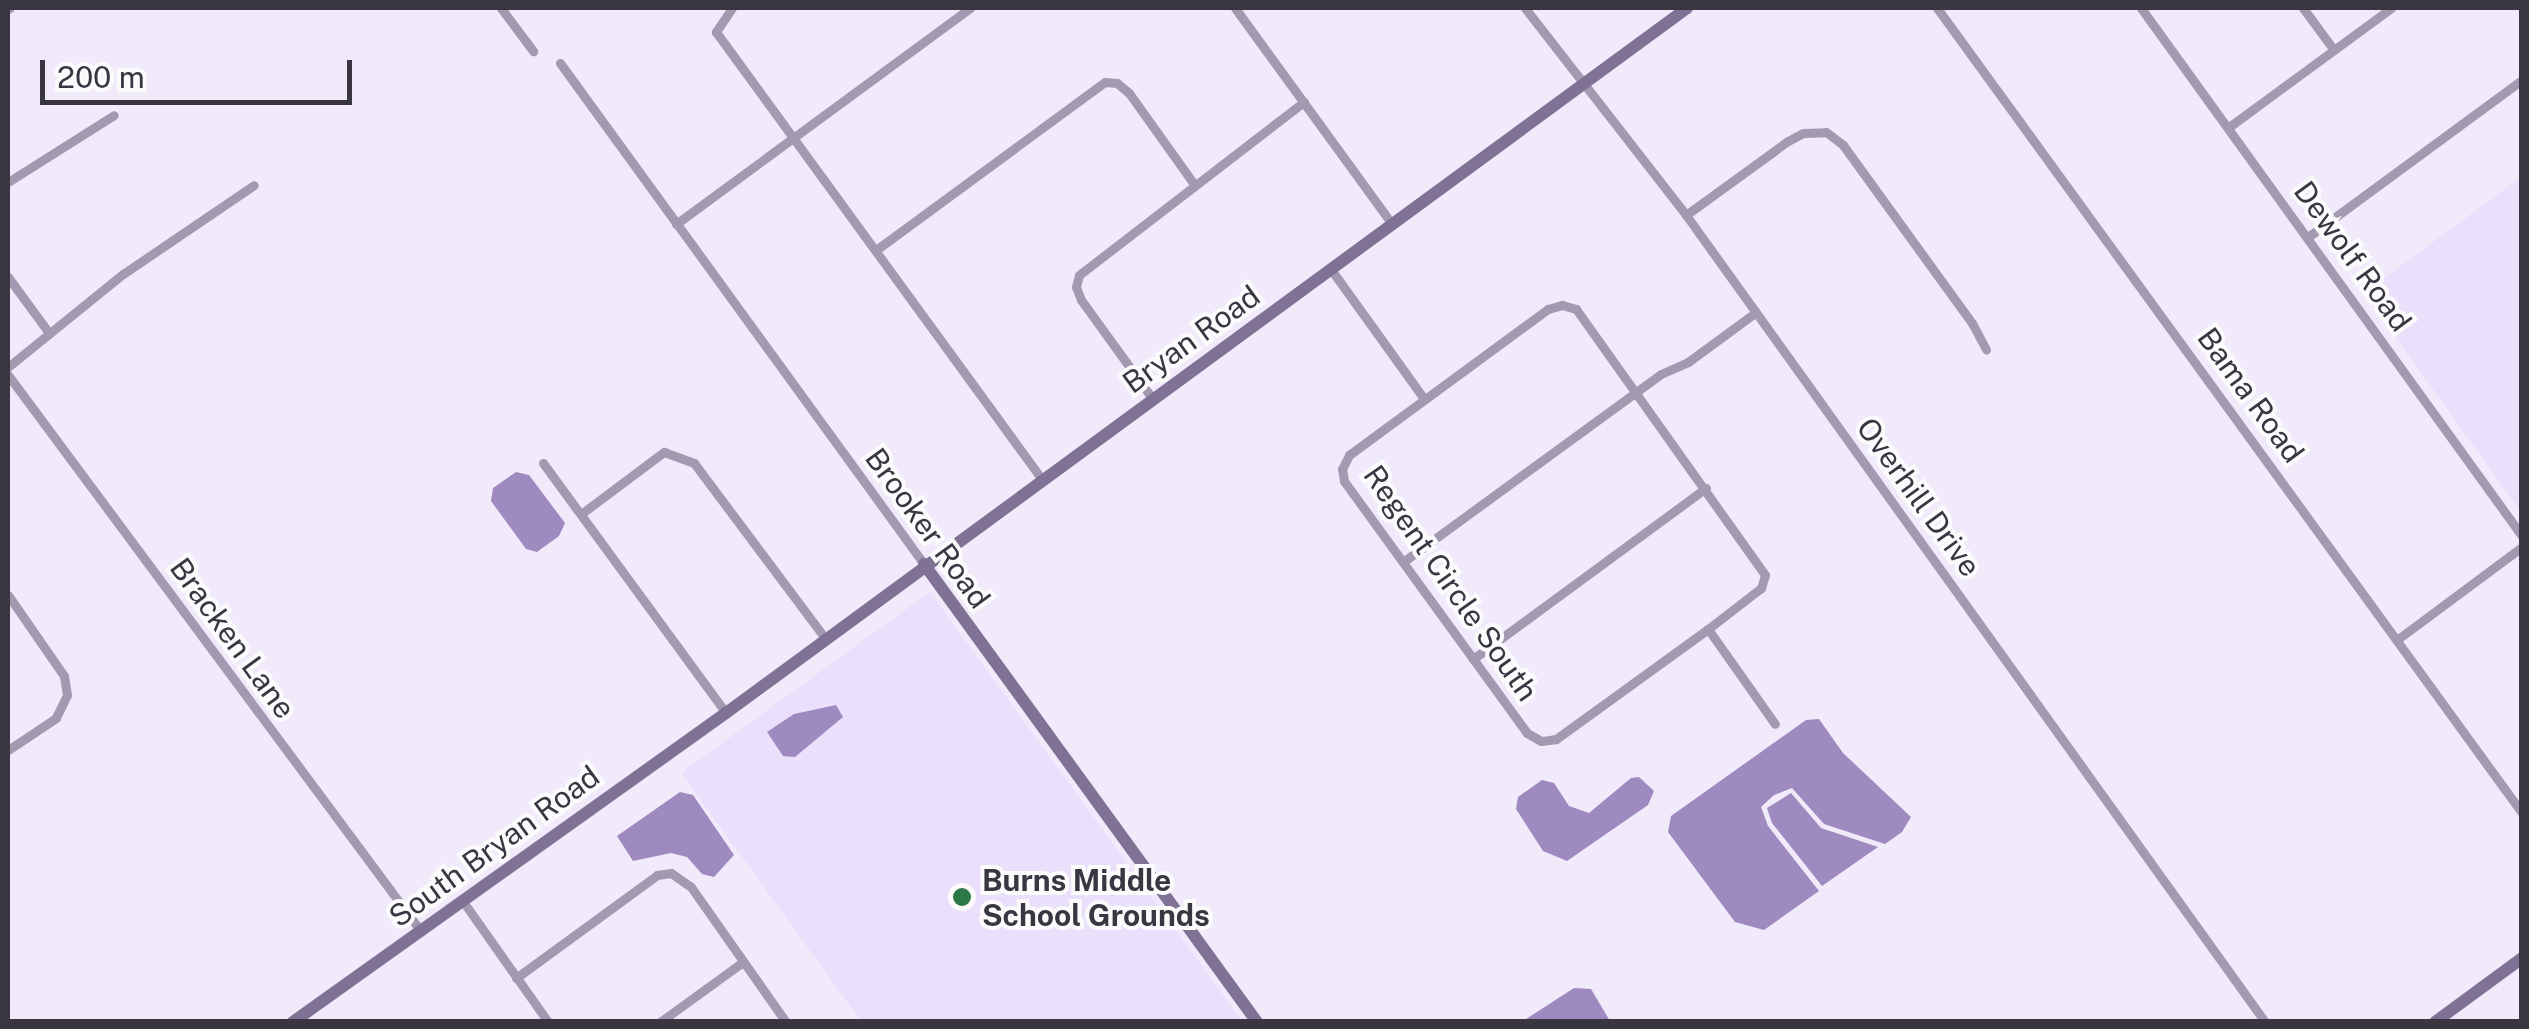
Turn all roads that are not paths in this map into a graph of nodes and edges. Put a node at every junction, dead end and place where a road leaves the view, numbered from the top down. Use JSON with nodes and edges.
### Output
{"nodes":[{"id":1,"x":501,"y":8,"type":"edge"},
{"id":2,"x":732,"y":8,"type":"edge"},
{"id":3,"x":970,"y":8,"type":"edge"},
{"id":4,"x":1236,"y":8,"type":"edge"},
{"id":5,"x":1525,"y":8,"type":"edge"},
{"id":6,"x":1687,"y":8,"type":"edge"},
{"id":7,"x":1937,"y":8,"type":"edge"},
{"id":8,"x":2141,"y":8,"type":"edge"},
{"id":9,"x":2303,"y":8,"type":"edge"},
{"id":10,"x":2390,"y":8,"type":"edge"},
{"id":11,"x":2334,"y":50,"type":"junction"},
{"id":12,"x":532,"y":51,"type":"dead end"},
{"id":13,"x":560,"y":62,"type":"dead end"},
{"id":14,"x":2522,"y":80,"type":"edge"},
{"id":15,"x":1586,"y":82,"type":"junction"},
{"id":16,"x":1304,"y":102,"type":"junction"},
{"id":17,"x":114,"y":115,"type":"dead end"},
{"id":18,"x":2229,"y":127,"type":"junction"},
{"id":19,"x":793,"y":137,"type":"junction"},
{"id":20,"x":8,"y":182,"type":"edge"},
{"id":21,"x":1194,"y":184,"type":"junction"},
{"id":22,"x":254,"y":185,"type":"dead end"},
{"id":23,"x":1686,"y":215,"type":"junction"},
{"id":24,"x":1392,"y":223,"type":"junction"},
{"id":25,"x":676,"y":224,"type":"junction"},
{"id":26,"x":2308,"y":237,"type":"junction"},
{"id":27,"x":876,"y":250,"type":"junction"},
{"id":28,"x":1330,"y":268,"type":"junction"},
{"id":29,"x":8,"y":276,"type":"edge"},
{"id":30,"x":1756,"y":312,"type":"junction"},
{"id":31,"x":49,"y":333,"type":"junction"},
{"id":32,"x":1986,"y":349,"type":"dead end"},
{"id":33,"x":8,"y":366,"type":"edge"},
{"id":34,"x":8,"y":375,"type":"edge"},
{"id":35,"x":1636,"y":392,"type":"junction"},
{"id":36,"x":1152,"y":398,"type":"junction"},
{"id":37,"x":1424,"y":399,"type":"junction"},
{"id":38,"x":543,"y":463,"type":"dead end"},
{"id":39,"x":1041,"y":478,"type":"junction"},
{"id":40,"x":1706,"y":488,"type":"junction"},
{"id":41,"x":581,"y":514,"type":"junction"},
{"id":42,"x":2522,"y":536,"type":"edge"},
{"id":43,"x":2522,"y":547,"type":"edge"},
{"id":44,"x":1402,"y":562,"type":"junction"},
{"id":45,"x":924,"y":564,"type":"junction"},
{"id":46,"x":8,"y":595,"type":"edge"},
{"id":47,"x":1708,"y":629,"type":"junction"},
{"id":48,"x":824,"y":638,"type":"junction"},
{"id":49,"x":2398,"y":639,"type":"junction"},
{"id":50,"x":1473,"y":659,"type":"junction"},
{"id":51,"x":726,"y":713,"type":"junction"},
{"id":52,"x":1775,"y":724,"type":"dead end"},
{"id":53,"x":8,"y":750,"type":"edge"},
{"id":54,"x":2522,"y":813,"type":"edge"},
{"id":55,"x":462,"y":900,"type":"junction"},
{"id":56,"x":420,"y":930,"type":"junction"},
{"id":57,"x":2522,"y":958,"type":"edge"},
{"id":58,"x":742,"y":962,"type":"junction"},
{"id":59,"x":516,"y":978,"type":"junction"},
{"id":60,"x":294,"y":1022,"type":"edge"},
{"id":61,"x":548,"y":1022,"type":"edge"},
{"id":62,"x":660,"y":1022,"type":"edge"},
{"id":63,"x":786,"y":1022,"type":"edge"},
{"id":64,"x":1257,"y":1022,"type":"edge"},
{"id":65,"x":2265,"y":1022,"type":"edge"},
{"id":66,"x":2435,"y":1022,"type":"edge"}],
"edges":[{"from":1,"to":12,"type":"street"},
{"from":2,"to":19,"type":"street"},
{"from":3,"to":19,"type":"street"},
{"from":4,"to":16,"type":"street"},
{"from":5,"to":15,"type":"street","name":"Overhill Drive"},
{"from":6,"to":15,"type":"street","name":"Bryan Road"},
{"from":7,"to":49,"type":"street","name":"Bama Road"},
{"from":8,"to":18,"type":"street","name":"Dewolf Road"},
{"from":9,"to":11,"type":"street"},
{"from":10,"to":11,"type":"street"},
{"from":11,"to":18,"type":"street"},
{"from":13,"to":25,"type":"street","name":"Brooker Road"},
{"from":14,"to":26,"type":"street"},
{"from":15,"to":23,"type":"street","name":"Overhill Drive"},
{"from":15,"to":24,"type":"street","name":"Bryan Road"},
{"from":16,"to":21,"type":"street"},
{"from":16,"to":24,"type":"street"},
{"from":17,"to":20,"type":"street"},
{"from":18,"to":26,"type":"street","name":"Dewolf Road"},
{"from":19,"to":25,"type":"street"},
{"from":19,"to":27,"type":"street"},
{"from":21,"to":27,"type":"street"},
{"from":21,"to":36,"type":"street"},
{"from":22,"to":31,"type":"street"},
{"from":23,"to":30,"type":"street","name":"Overhill Drive"},
{"from":23,"to":32,"type":"street"},
{"from":24,"to":28,"type":"street","name":"Bryan Road"},
{"from":25,"to":45,"type":"street","name":"Brooker Road"},
{"from":26,"to":42,"type":"street","name":"Dewolf Road"},
{"from":27,"to":39,"type":"street"},
{"from":28,"to":36,"type":"street","name":"Bryan Road"},
{"from":28,"to":37,"type":"street"},
{"from":29,"to":31,"type":"street"},
{"from":30,"to":35,"type":"street"},
{"from":30,"to":65,"type":"street","name":"Overhill Drive"},
{"from":31,"to":33,"type":"street"},
{"from":34,"to":56,"type":"street","name":"Bracken Lane"},
{"from":35,"to":37,"type":"street"},
{"from":35,"to":40,"type":"street"},
{"from":35,"to":44,"type":"street"},
{"from":36,"to":39,"type":"street","name":"Bryan Road"},
{"from":37,"to":44,"type":"street","name":"Regent Circle South"},
{"from":38,"to":41,"type":"street"},
{"from":39,"to":45,"type":"street","name":"Bryan Road"},
{"from":40,"to":47,"type":"street"},
{"from":40,"to":50,"type":"street"},
{"from":41,"to":48,"type":"street"},
{"from":41,"to":51,"type":"street"},
{"from":43,"to":49,"type":"street"},
{"from":44,"to":50,"type":"street","name":"Regent Circle South"},
{"from":45,"to":48,"type":"street","name":"Bryan Road"},
{"from":45,"to":64,"type":"street","name":"Brooker Road"},
{"from":46,"to":53,"type":"street"},
{"from":47,"to":50,"type":"street","name":"Regent Circle South"},
{"from":47,"to":52,"type":"street"},
{"from":48,"to":51,"type":"street","name":"Bryan Road"},
{"from":49,"to":54,"type":"street","name":"Bama Road"},
{"from":51,"to":55,"type":"street","name":"South Bryan Road"},
{"from":55,"to":56,"type":"street","name":"South Bryan Road"},
{"from":55,"to":59,"type":"street"},
{"from":56,"to":60,"type":"street","name":"South Bryan Road"},
{"from":57,"to":66,"type":"street"},
{"from":58,"to":59,"type":"street"},
{"from":58,"to":62,"type":"street"},
{"from":58,"to":63,"type":"street"},
{"from":59,"to":61,"type":"street"}]}
